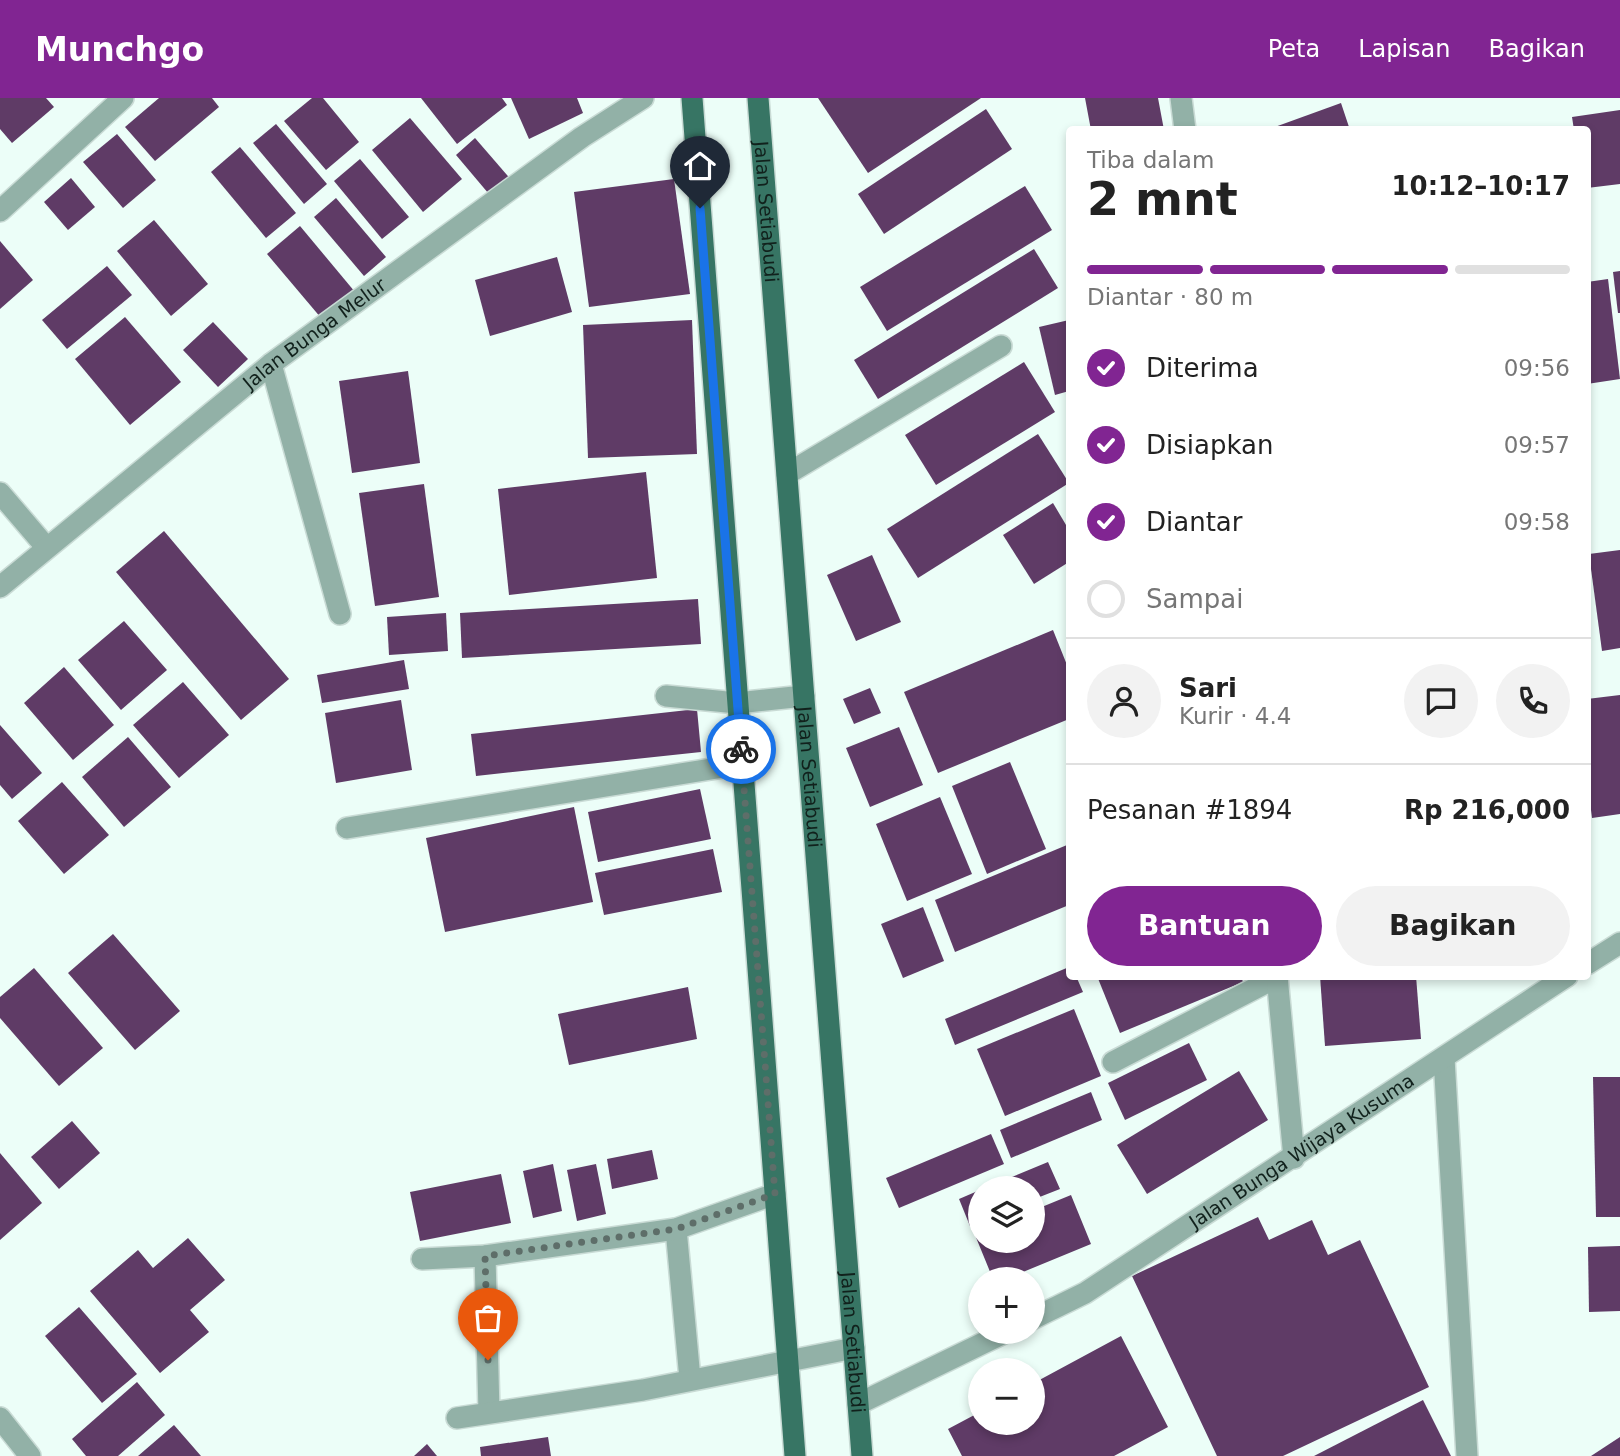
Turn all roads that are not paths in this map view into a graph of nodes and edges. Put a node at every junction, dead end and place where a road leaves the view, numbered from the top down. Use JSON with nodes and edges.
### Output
{"nodes":[{"id":1,"x":123,"y":98,"type":"edge"},
{"id":2,"x":643,"y":98,"type":"edge"},
{"id":3,"x":692,"y":98,"type":"edge"},
{"id":4,"x":758,"y":98,"type":"edge"},
{"id":5,"x":1181,"y":98,"type":"edge"},
{"id":6,"x":1184,"y":126,"type":"edge"},
{"id":7,"x":0,"y":211,"type":"edge"},
{"id":8,"x":1001,"y":346,"type":"dead end"},
{"id":9,"x":271,"y":365,"type":"junction"},
{"id":10,"x":787,"y":474,"type":"junction"},
{"id":11,"x":0,"y":493,"type":"edge"},
{"id":12,"x":46,"y":547,"type":"junction"},
{"id":13,"x":0,"y":587,"type":"edge"},
{"id":14,"x":340,"y":614,"type":"dead end"},
{"id":15,"x":666,"y":696,"type":"dead end"},
{"id":16,"x":804,"y":696,"type":"junction"},
{"id":17,"x":737,"y":703,"type":"junction"},
{"id":18,"x":742,"y":764,"type":"junction"},
{"id":19,"x":347,"y":828,"type":"dead end"},
{"id":20,"x":1620,"y":943,"type":"edge"},
{"id":21,"x":1591,"y":961,"type":"edge"},
{"id":22,"x":1271,"y":980,"type":"edge"},
{"id":23,"x":1277,"y":980,"type":"edge"},
{"id":24,"x":1559,"y":980,"type":"edge"},
{"id":25,"x":1444,"y":1058,"type":"junction"},
{"id":26,"x":1113,"y":1062,"type":"dead end"},
{"id":27,"x":1294,"y":1158,"type":"junction"},
{"id":28,"x":775,"y":1194,"type":"junction"},
{"id":29,"x":676,"y":1229,"type":"junction"},
{"id":30,"x":485,"y":1256,"type":"junction"},
{"id":31,"x":422,"y":1259,"type":"dead end"},
{"id":32,"x":1045,"y":1313,"type":"edge"},
{"id":33,"x":981,"y":1344,"type":"edge"},
{"id":34,"x":854,"y":1348,"type":"junction"},
{"id":35,"x":787,"y":1361,"type":"junction"},
{"id":36,"x":690,"y":1379,"type":"junction"},
{"id":37,"x":858,"y":1404,"type":"junction"},
{"id":38,"x":489,"y":1412,"type":"junction"},
{"id":39,"x":0,"y":1418,"type":"edge"},
{"id":40,"x":457,"y":1418,"type":"dead end"},
{"id":41,"x":30,"y":1456,"type":"edge"},
{"id":42,"x":795,"y":1456,"type":"edge"},
{"id":43,"x":862,"y":1456,"type":"edge"},
{"id":44,"x":1467,"y":1456,"type":"edge"}],
"edges":[{"from":1,"to":7,"type":"street"},
{"from":2,"to":9,"type":"street","name":"Jalan Bunga Melur"},
{"from":3,"to":17,"type":"main road"},
{"from":4,"to":10,"type":"main road","name":"Jalan Setiabudi"},
{"from":5,"to":6,"type":"street"},
{"from":8,"to":10,"type":"street"},
{"from":9,"to":12,"type":"street","name":"Jalan Bunga Melur"},
{"from":9,"to":14,"type":"street"},
{"from":10,"to":16,"type":"main road","name":"Jalan Setiabudi"},
{"from":11,"to":12,"type":"street"},
{"from":12,"to":13,"type":"street","name":"Jalan Bunga Melur"},
{"from":15,"to":17,"type":"street"},
{"from":16,"to":17,"type":"street"},
{"from":16,"to":34,"type":"main road","name":"Jalan Setiabudi"},
{"from":17,"to":18,"type":"main road"},
{"from":18,"to":19,"type":"street"},
{"from":18,"to":28,"type":"main road"},
{"from":20,"to":21,"type":"street"},
{"from":22,"to":26,"type":"street"},
{"from":23,"to":27,"type":"street"},
{"from":24,"to":25,"type":"street","name":"Jalan Bunga Wijaya Kusuma"},
{"from":25,"to":27,"type":"street","name":"Jalan Bunga Wijaya Kusuma"},
{"from":25,"to":44,"type":"street"},
{"from":27,"to":32,"type":"street","name":"Jalan Bunga Wijaya Kusuma"},
{"from":28,"to":29,"type":"street"},
{"from":28,"to":35,"type":"main road"},
{"from":29,"to":30,"type":"street"},
{"from":29,"to":36,"type":"street"},
{"from":30,"to":31,"type":"street"},
{"from":30,"to":38,"type":"street"},
{"from":33,"to":37,"type":"street"},
{"from":34,"to":35,"type":"street"},
{"from":34,"to":37,"type":"main road","name":"Jalan Setiabudi"},
{"from":35,"to":36,"type":"street"},
{"from":35,"to":42,"type":"main road"},
{"from":36,"to":38,"type":"street"},
{"from":37,"to":43,"type":"main road","name":"Jalan Setiabudi"},
{"from":38,"to":40,"type":"street"},
{"from":39,"to":41,"type":"street"}]}
